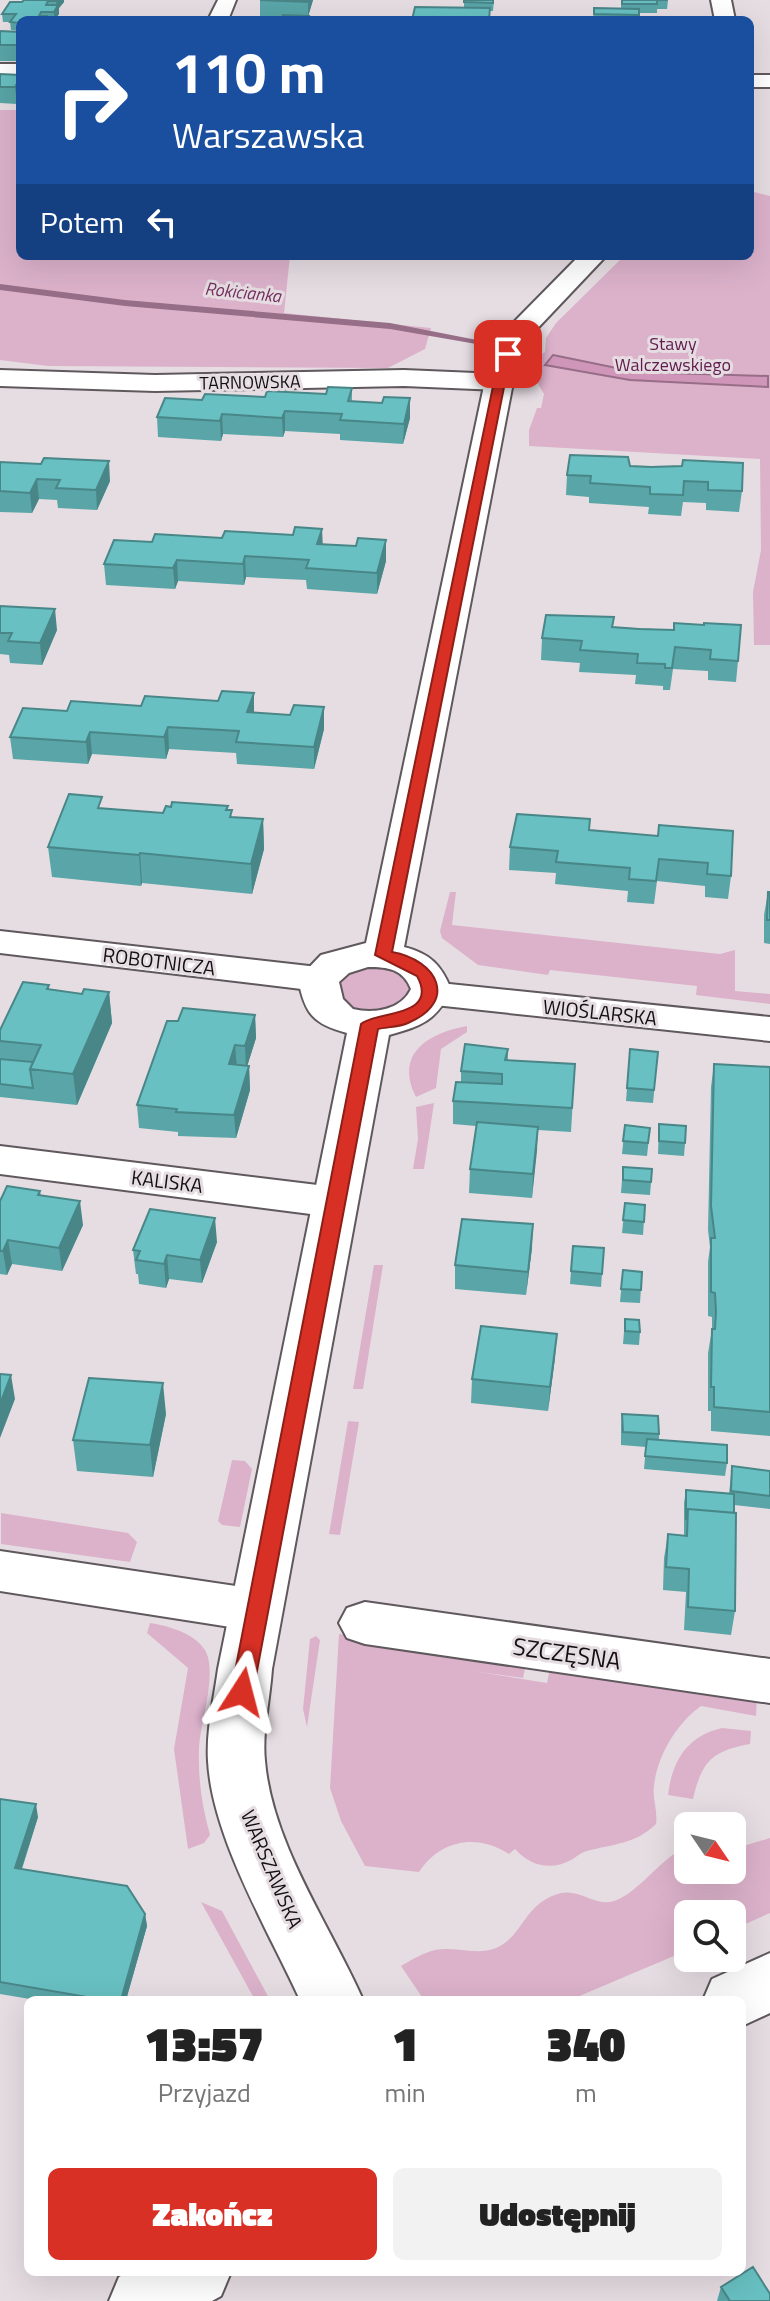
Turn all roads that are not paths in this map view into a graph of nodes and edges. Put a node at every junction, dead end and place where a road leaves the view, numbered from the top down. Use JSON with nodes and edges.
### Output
{"nodes":[{"id":1,"x":589,"y":260,"type":"edge"},
{"id":2,"x":0,"y":378,"type":"edge"},
{"id":3,"x":499,"y":382,"type":"junction"},
{"id":4,"x":0,"y":942,"type":"edge"},
{"id":5,"x":383,"y":955,"type":"junction"},
{"id":6,"x":318,"y":979,"type":"junction"},
{"id":7,"x":430,"y":994,"type":"junction"},
{"id":8,"x":370,"y":1024,"type":"junction"},
{"id":9,"x":770,"y":1029,"type":"edge"},
{"id":10,"x":0,"y":1160,"type":"edge"},
{"id":11,"x":334,"y":1202,"type":"junction"},
{"id":12,"x":0,"y":1571,"type":"edge"},
{"id":13,"x":256,"y":1610,"type":"junction"},
{"id":14,"x":365,"y":1623,"type":"dead end"},
{"id":15,"x":770,"y":1681,"type":"edge"},
{"id":16,"x":770,"y":1982,"type":"edge"},
{"id":17,"x":330,"y":1996,"type":"edge"},
{"id":18,"x":742,"y":1996,"type":"edge"},
{"id":19,"x":190,"y":2276,"type":"edge"},
{"id":20,"x":143,"y":2301,"type":"edge"}],
"edges":[{"from":1,"to":3,"type":"street"},
{"from":2,"to":3,"type":"street","name":"TARNOWSKA"},
{"from":3,"to":5,"type":"street"},
{"from":4,"to":6,"type":"street","name":"ROBOTNICZA"},
{"from":5,"to":6,"type":"street"},
{"from":5,"to":7,"type":"street"},
{"from":6,"to":8,"type":"street"},
{"from":7,"to":8,"type":"street"},
{"from":7,"to":9,"type":"street","name":"WIOŚLARSKA"},
{"from":8,"to":11,"type":"street","name":"WARSZAWSKA"},
{"from":10,"to":11,"type":"street","name":"KALISKA"},
{"from":11,"to":13,"type":"street","name":"WARSZAWSKA"},
{"from":12,"to":13,"type":"street"},
{"from":13,"to":17,"type":"street","name":"WARSZAWSKA"},
{"from":14,"to":15,"type":"street","name":"SZCZĘSNA"},
{"from":16,"to":18,"type":"street"},
{"from":19,"to":20,"type":"street"}]}
